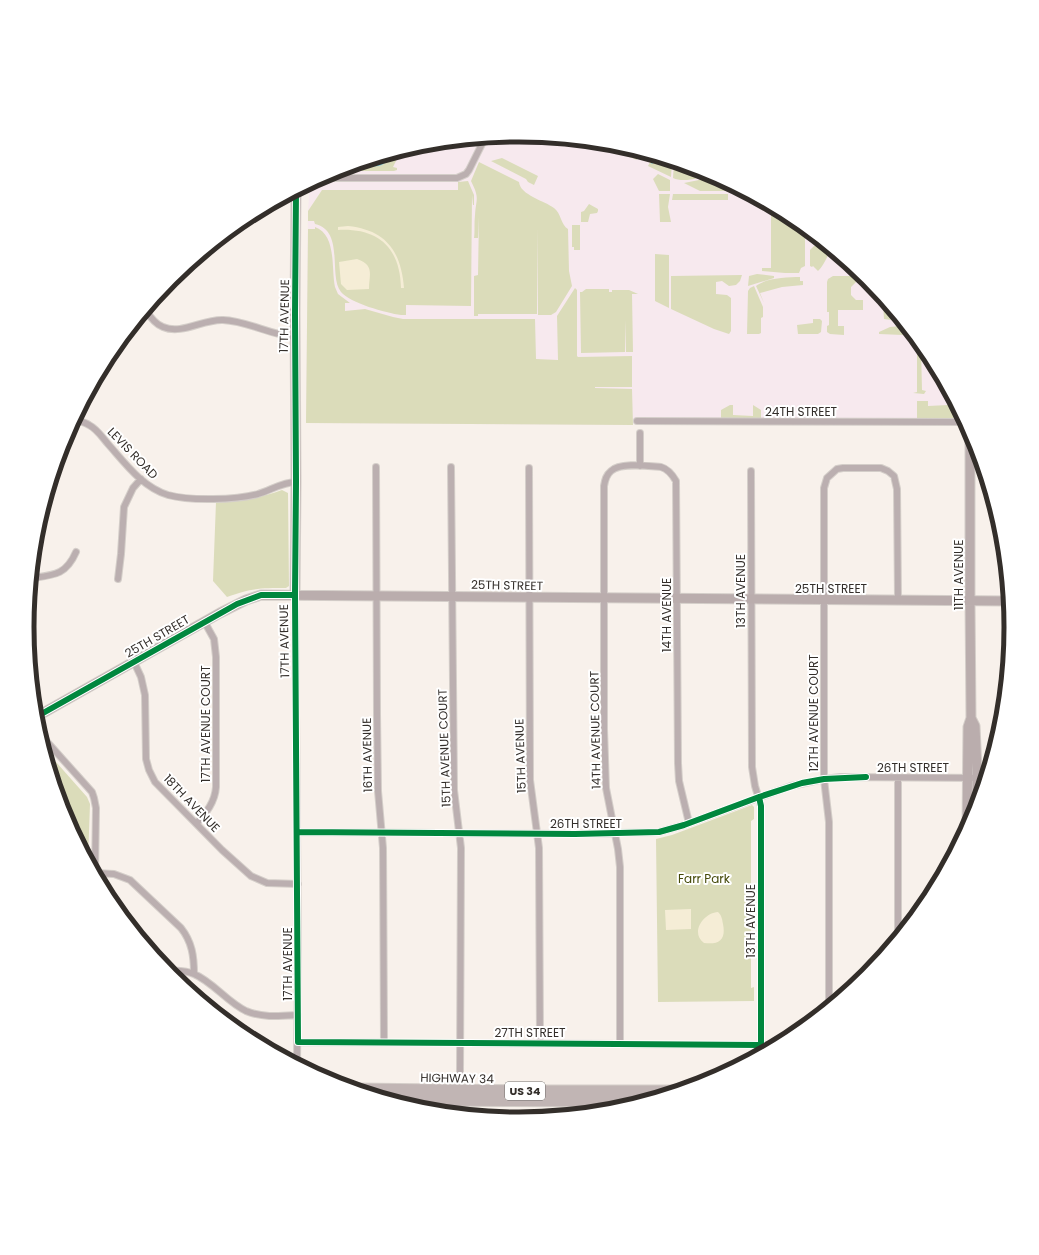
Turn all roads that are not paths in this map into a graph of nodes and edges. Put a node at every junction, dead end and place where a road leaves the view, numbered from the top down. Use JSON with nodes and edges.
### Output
{"nodes":[{"id":1,"x":482,"y":144,"type":"edge"},
{"id":2,"x":337,"y":178,"type":"edge"},
{"id":3,"x":296,"y":197,"type":"edge"},
{"id":4,"x":148,"y":314,"type":"edge"},
{"id":5,"x":295,"y":337,"type":"junction"},
{"id":6,"x":80,"y":421,"type":"edge"},
{"id":7,"x":637,"y":422,"type":"dead end"},
{"id":8,"x":959,"y":422,"type":"edge"},
{"id":9,"x":640,"y":433,"type":"dead end"},
{"id":10,"x":970,"y":447,"type":"edge"},
{"id":11,"x":640,"y":466,"type":"junction"},
{"id":12,"x":376,"y":467,"type":"dead end"},
{"id":13,"x":451,"y":468,"type":"dead end"},
{"id":14,"x":529,"y":468,"type":"dead end"},
{"id":15,"x":751,"y":471,"type":"dead end"},
{"id":16,"x":141,"y":479,"type":"junction"},
{"id":17,"x":296,"y":482,"type":"junction"},
{"id":18,"x":76,"y":552,"type":"dead end"},
{"id":19,"x":37,"y":577,"type":"edge"},
{"id":20,"x":118,"y":578,"type":"dead end"},
{"id":21,"x":295,"y":595,"type":"junction"},
{"id":22,"x":376,"y":596,"type":"junction"},
{"id":23,"x":452,"y":596,"type":"junction"},
{"id":24,"x":529,"y":598,"type":"junction"},
{"id":25,"x":604,"y":598,"type":"junction"},
{"id":26,"x":677,"y":598,"type":"junction"},
{"id":27,"x":751,"y":599,"type":"junction"},
{"id":28,"x":824,"y":600,"type":"junction"},
{"id":29,"x":898,"y":600,"type":"junction"},
{"id":30,"x":970,"y":601,"type":"junction"},
{"id":31,"x":1004,"y":601,"type":"edge"},
{"id":32,"x":204,"y":621,"type":"junction"},
{"id":33,"x":134,"y":662,"type":"junction"},
{"id":34,"x":42,"y":715,"type":"edge"},
{"id":35,"x":971,"y":718,"type":"junction"},
{"id":36,"x":49,"y":744,"type":"edge"},
{"id":37,"x":898,"y":778,"type":"junction"},
{"id":38,"x":967,"y":778,"type":"junction"},
{"id":39,"x":981,"y":778,"type":"edge"},
{"id":40,"x":824,"y":779,"type":"junction"},
{"id":41,"x":759,"y":797,"type":"junction"},
{"id":42,"x":967,"y":815,"type":"edge"},
{"id":43,"x":197,"y":823,"type":"junction"},
{"id":44,"x":689,"y":823,"type":"junction"},
{"id":45,"x":297,"y":832,"type":"junction"},
{"id":46,"x":382,"y":832,"type":"junction"},
{"id":47,"x":460,"y":833,"type":"junction"},
{"id":48,"x":538,"y":834,"type":"junction"},
{"id":49,"x":615,"y":834,"type":"junction"},
{"id":50,"x":95,"y":863,"type":"edge"},
{"id":51,"x":101,"y":873,"type":"edge"},
{"id":52,"x":298,"y":884,"type":"junction"},
{"id":53,"x":898,"y":932,"type":"edge"},
{"id":54,"x":176,"y":971,"type":"edge"},
{"id":55,"x":194,"y":974,"type":"junction"},
{"id":56,"x":829,"y":1002,"type":"edge"},
{"id":57,"x":298,"y":1015,"type":"junction"},
{"id":58,"x":298,"y":1042,"type":"junction"},
{"id":59,"x":384,"y":1042,"type":"junction"},
{"id":60,"x":460,"y":1043,"type":"junction"},
{"id":61,"x":540,"y":1043,"type":"junction"},
{"id":62,"x":620,"y":1044,"type":"junction"},
{"id":63,"x":761,"y":1045,"type":"junction"},
{"id":64,"x":767,"y":1045,"type":"edge"},
{"id":65,"x":297,"y":1059,"type":"edge"},
{"id":66,"x":460,"y":1075,"type":"dead end"},
{"id":67,"x":371,"y":1089,"type":"edge"},
{"id":68,"x":662,"y":1091,"type":"edge"},
{"id":69,"x":410,"y":1100,"type":"edge"},
{"id":70,"x":626,"y":1101,"type":"edge"}],
"edges":[{"from":1,"to":2,"type":"street"},
{"from":3,"to":5,"type":"street","name":"17TH AVENUE"},
{"from":4,"to":5,"type":"street"},
{"from":5,"to":17,"type":"street","name":"17TH AVENUE"},
{"from":6,"to":16,"type":"street","name":"LEVIS ROAD"},
{"from":7,"to":8,"type":"street","name":"24TH STREET"},
{"from":9,"to":11,"type":"street"},
{"from":10,"to":30,"type":"street","name":"11TH AVENUE"},
{"from":11,"to":25,"type":"street","name":"14TH AVENUE COURT"},
{"from":11,"to":26,"type":"street","name":"14TH AVENUE"},
{"from":12,"to":22,"type":"street","name":"16TH AVENUE"},
{"from":13,"to":23,"type":"street","name":"15TH AVENUE COURT"},
{"from":14,"to":24,"type":"street","name":"15TH AVENUE"},
{"from":15,"to":27,"type":"street","name":"13TH AVENUE"},
{"from":16,"to":17,"type":"street","name":"LEVIS ROAD"},
{"from":16,"to":20,"type":"street"},
{"from":17,"to":21,"type":"street","name":"17TH AVENUE"},
{"from":18,"to":19,"type":"street"},
{"from":21,"to":22,"type":"street","name":"25TH STREET"},
{"from":21,"to":32,"type":"street","name":"25TH STREET"},
{"from":21,"to":45,"type":"street","name":"17TH AVENUE"},
{"from":22,"to":23,"type":"street","name":"25TH STREET"},
{"from":22,"to":46,"type":"street","name":"16TH AVENUE"},
{"from":23,"to":24,"type":"street","name":"25TH STREET"},
{"from":23,"to":47,"type":"street","name":"15TH AVENUE COURT"},
{"from":24,"to":25,"type":"street","name":"25TH STREET"},
{"from":24,"to":48,"type":"street","name":"15TH AVENUE"},
{"from":25,"to":26,"type":"street","name":"25TH STREET"},
{"from":25,"to":49,"type":"street","name":"14TH AVENUE COURT"},
{"from":26,"to":27,"type":"street","name":"25TH STREET"},
{"from":26,"to":44,"type":"street","name":"14TH AVENUE"},
{"from":27,"to":28,"type":"street","name":"25TH STREET"},
{"from":27,"to":41,"type":"street","name":"13TH AVENUE"},
{"from":28,"to":29,"type":"street","name":"25TH STREET"},
{"from":28,"to":29,"type":"street","name":"12TH AVENUE COURT"},
{"from":28,"to":40,"type":"street","name":"12TH AVENUE COURT"},
{"from":29,"to":30,"type":"street","name":"25TH STREET"},
{"from":30,"to":31,"type":"street","name":"25TH STREET"},
{"from":30,"to":35,"type":"street","name":"11TH AVENUE"},
{"from":32,"to":33,"type":"street","name":"25TH STREET"},
{"from":32,"to":43,"type":"street","name":"17TH AVENUE COURT"},
{"from":33,"to":34,"type":"street","name":"25TH STREET"},
{"from":33,"to":43,"type":"street","name":"18TH AVENUE"},
{"from":35,"to":38,"type":"street","name":"11TH AVENUE"},
{"from":35,"to":39,"type":"street","name":"11TH AVENUE"},
{"from":36,"to":50,"type":"street"},
{"from":37,"to":38,"type":"street","name":"26TH STREET"},
{"from":37,"to":40,"type":"street","name":"26TH STREET"},
{"from":37,"to":53,"type":"street"},
{"from":38,"to":39,"type":"street","name":"26TH STREET"},
{"from":38,"to":42,"type":"street","name":"11TH AVENUE"},
{"from":40,"to":41,"type":"street","name":"26TH STREET"},
{"from":40,"to":56,"type":"street","name":"12TH AVENUE COURT"},
{"from":41,"to":44,"type":"street","name":"26TH STREET"},
{"from":41,"to":63,"type":"street","name":"13TH AVENUE"},
{"from":43,"to":52,"type":"street","name":"18TH AVENUE"},
{"from":44,"to":49,"type":"street","name":"26TH STREET"},
{"from":45,"to":46,"type":"street","name":"26TH STREET"},
{"from":45,"to":52,"type":"street","name":"17TH AVENUE"},
{"from":46,"to":47,"type":"street","name":"26TH STREET"},
{"from":46,"to":59,"type":"street","name":"16TH AVENUE"},
{"from":47,"to":48,"type":"street","name":"26TH STREET"},
{"from":47,"to":60,"type":"street","name":"15TH AVENUE COURT"},
{"from":48,"to":49,"type":"street","name":"26TH STREET"},
{"from":48,"to":61,"type":"street","name":"15TH AVENUE"},
{"from":49,"to":62,"type":"street","name":"14TH AVENUE COURT"},
{"from":51,"to":55,"type":"street"},
{"from":52,"to":57,"type":"street","name":"17TH AVENUE"},
{"from":54,"to":55,"type":"street"},
{"from":55,"to":57,"type":"street"},
{"from":57,"to":58,"type":"street","name":"17TH AVENUE"},
{"from":58,"to":59,"type":"street","name":"27TH STREET"},
{"from":58,"to":65,"type":"street","name":"17TH AVENUE"},
{"from":59,"to":60,"type":"street","name":"27TH STREET"},
{"from":60,"to":61,"type":"street","name":"27TH STREET"},
{"from":60,"to":66,"type":"street","name":"15TH AVENUE COURT"},
{"from":61,"to":62,"type":"street","name":"27TH STREET"},
{"from":62,"to":63,"type":"street","name":"27TH STREET"},
{"from":63,"to":64,"type":"street","name":"27TH STREET"},
{"from":67,"to":68,"type":"highway","name":"HIGHWAY 34","number":"US 34"},
{"from":69,"to":70,"type":"highway","name":"HIGHWAY 34","number":"US 34"}]}
